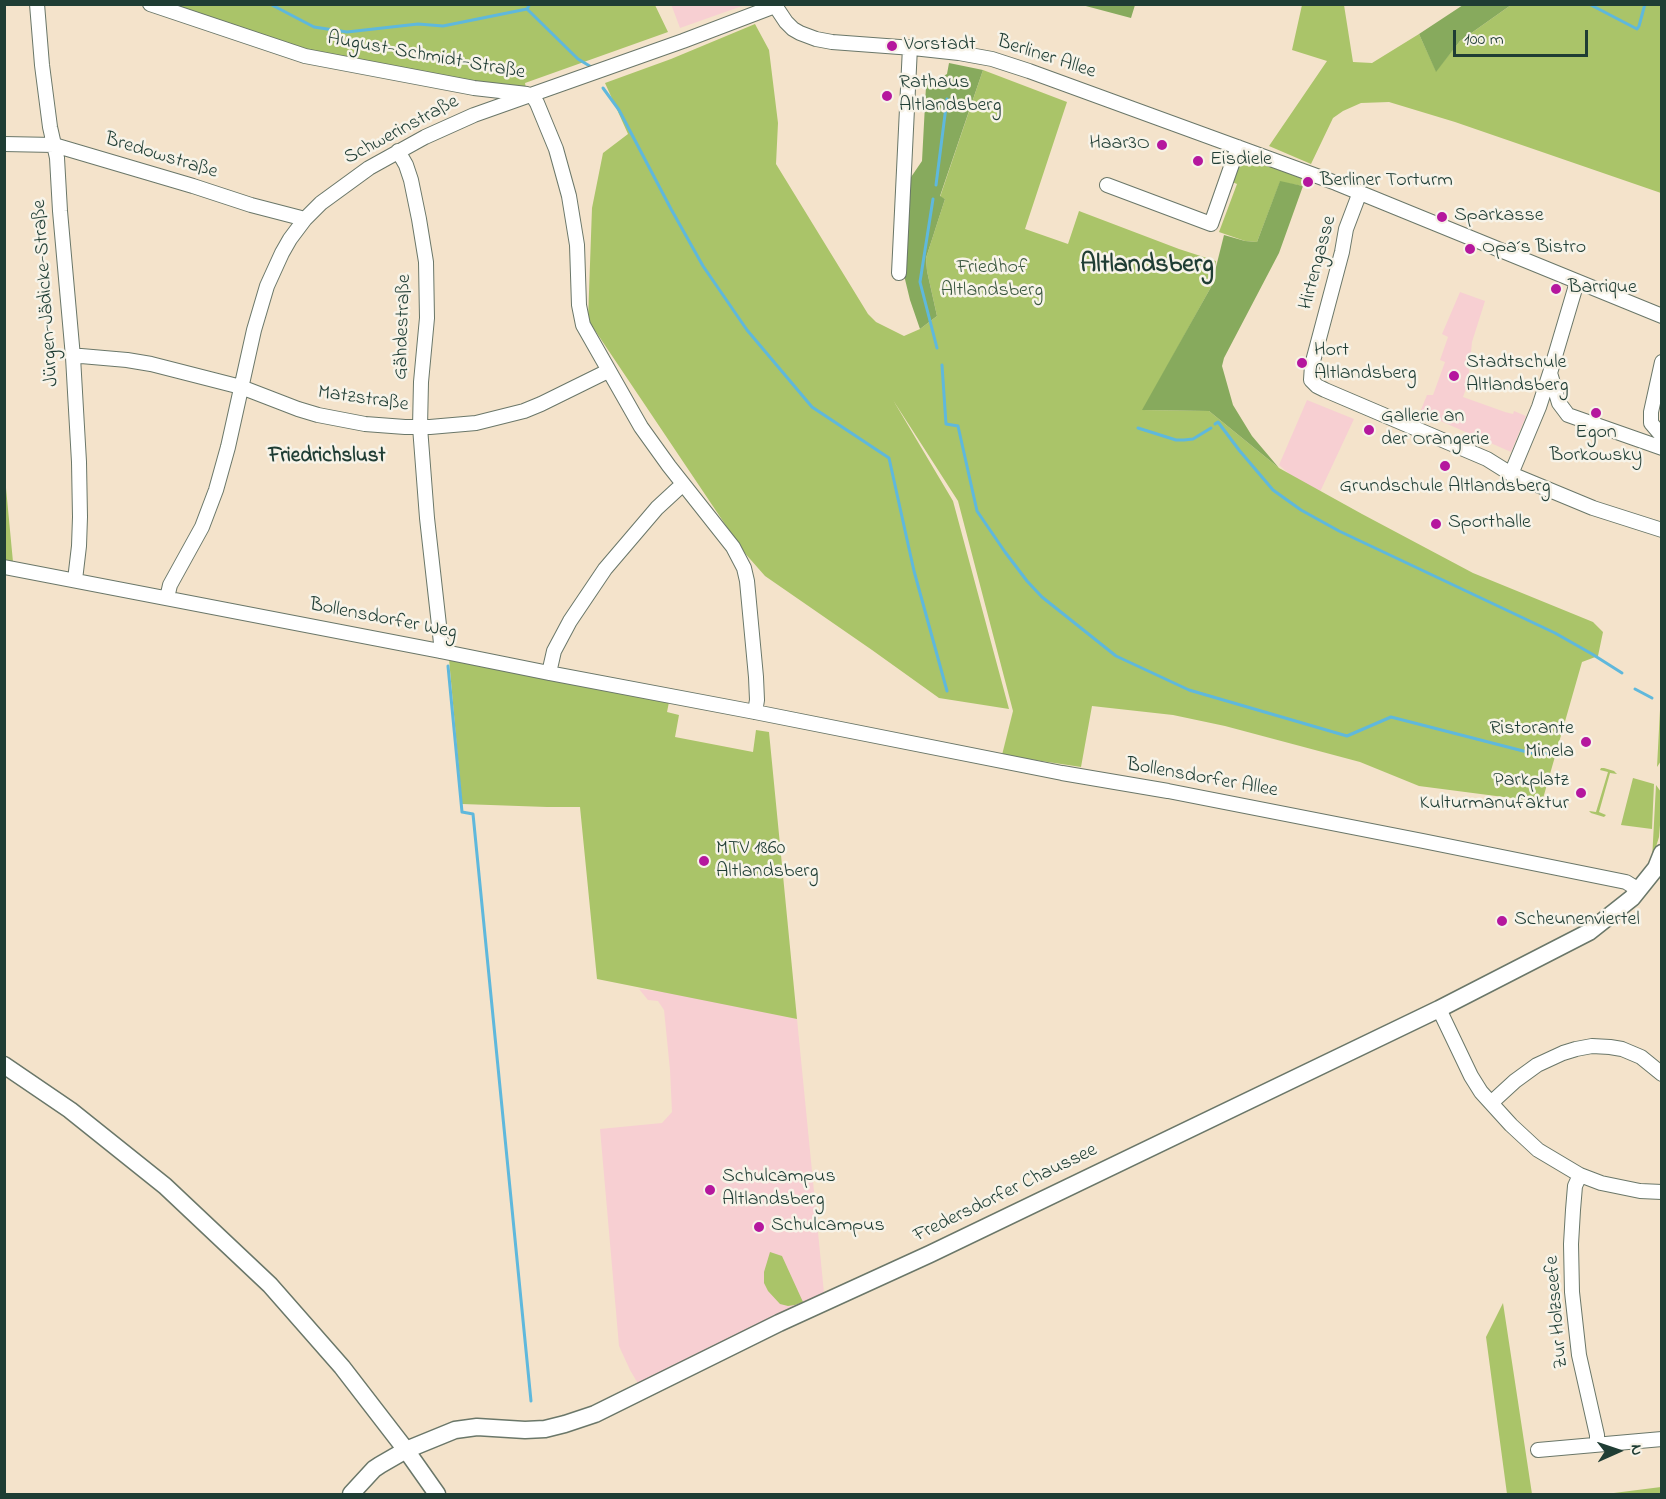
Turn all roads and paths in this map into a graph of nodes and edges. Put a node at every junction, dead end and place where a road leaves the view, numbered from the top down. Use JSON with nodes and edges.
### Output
{"nodes":[{"id":1,"x":38,"y":4,"type":"edge"},
{"id":2,"x":150,"y":4,"type":"edge"},
{"id":3,"x":774,"y":5,"type":"edge"},
{"id":4,"x":910,"y":48,"type":"junction"},
{"id":5,"x":532,"y":95,"type":"junction"},
{"id":6,"x":4,"y":144,"type":"edge"},
{"id":7,"x":54,"y":146,"type":"junction"},
{"id":8,"x":1238,"y":147,"type":"junction"},
{"id":9,"x":398,"y":151,"type":"junction"},
{"id":10,"x":1107,"y":185,"type":"dead end"},
{"id":11,"x":1360,"y":192,"type":"junction"},
{"id":12,"x":305,"y":219,"type":"junction"},
{"id":13,"x":899,"y":273,"type":"dead end"},
{"id":14,"x":1577,"y":282,"type":"junction"},
{"id":15,"x":1662,"y":316,"type":"edge"},
{"id":16,"x":72,"y":357,"type":"junction"},
{"id":17,"x":1662,"y":362,"type":"edge"},
{"id":18,"x":608,"y":371,"type":"junction"},
{"id":19,"x":1550,"y":373,"type":"junction"},
{"id":20,"x":241,"y":387,"type":"junction"},
{"id":21,"x":1539,"y":407,"type":"junction"},
{"id":22,"x":1568,"y":415,"type":"junction"},
{"id":23,"x":1651,"y":423,"type":"junction"},
{"id":24,"x":420,"y":427,"type":"junction"},
{"id":25,"x":1622,"y":435,"type":"junction"},
{"id":26,"x":1662,"y":436,"type":"edge"},
{"id":27,"x":1662,"y":448,"type":"edge"},
{"id":28,"x":1511,"y":474,"type":"junction"},
{"id":29,"x":683,"y":484,"type":"junction"},
{"id":30,"x":1662,"y":530,"type":"edge"},
{"id":31,"x":4,"y":567,"type":"edge"},
{"id":32,"x":75,"y":580,"type":"junction"},
{"id":33,"x":167,"y":598,"type":"junction"},
{"id":34,"x":440,"y":651,"type":"junction"},
{"id":35,"x":549,"y":674,"type":"junction"},
{"id":36,"x":755,"y":712,"type":"junction"},
{"id":37,"x":1660,"y":864,"type":"edge"},
{"id":38,"x":1639,"y":890,"type":"junction"},
{"id":39,"x":1439,"y":1009,"type":"junction"},
{"id":40,"x":4,"y":1065,"type":"edge"},
{"id":41,"x":1662,"y":1074,"type":"edge"},
{"id":42,"x":1491,"y":1103,"type":"junction"},
{"id":43,"x":1580,"y":1175,"type":"junction"},
{"id":44,"x":1662,"y":1192,"type":"edge"},
{"id":45,"x":1662,"y":1439,"type":"edge"},
{"id":46,"x":1597,"y":1444,"type":"junction"},
{"id":47,"x":406,"y":1450,"type":"junction"},
{"id":48,"x":1538,"y":1450,"type":"dead end"},
{"id":49,"x":351,"y":1494,"type":"edge"},
{"id":50,"x":437,"y":1494,"type":"edge"}],
"edges":[{"from":1,"to":7,"type":"street","name":"Jürgen-Jädicke-Straße"},
{"from":2,"to":5,"type":"street","name":"August-Schmidt-Straße"},
{"from":3,"to":4,"type":"street","name":"Berliner Allee"},
{"from":3,"to":5,"type":"street","name":"Schwerinstraße"},
{"from":4,"to":8,"type":"street","name":"Berliner Allee"},
{"from":4,"to":13,"type":"street"},
{"from":5,"to":9,"type":"street","name":"Schwerinstraße"},
{"from":5,"to":18,"type":"street","name":"August-Schmidt-Straße"},
{"from":6,"to":7,"type":"street","name":"Bredowstraße"},
{"from":7,"to":12,"type":"street","name":"Bredowstraße"},
{"from":7,"to":16,"type":"street","name":"Jürgen-Jädicke-Straße"},
{"from":8,"to":10,"type":"street"},
{"from":8,"to":11,"type":"street","name":"Berliner Allee"},
{"from":9,"to":12,"type":"street","name":"Schwerinstraße"},
{"from":9,"to":24,"type":"street","name":"Gähdestraße"},
{"from":11,"to":14,"type":"street","name":"Berliner Allee"},
{"from":11,"to":28,"type":"street","name":"Hirtengasse"},
{"from":12,"to":20,"type":"street","name":"Schwerinstraße"},
{"from":14,"to":15,"type":"street","name":"Berliner Allee"},
{"from":14,"to":19,"type":"street"},
{"from":16,"to":20,"type":"street","name":"Matzstraße"},
{"from":16,"to":32,"type":"street","name":"Jürgen-Jädicke-Straße"},
{"from":17,"to":23,"type":"street"},
{"from":18,"to":24,"type":"street","name":"Matzstraße"},
{"from":18,"to":29,"type":"street","name":"August-Schmidt-Straße"},
{"from":19,"to":21,"type":"street"},
{"from":19,"to":22,"type":"street"},
{"from":20,"to":24,"type":"street","name":"Matzstraße"},
{"from":20,"to":33,"type":"street","name":"Schwerinstraße"},
{"from":21,"to":22,"type":"street"},
{"from":21,"to":28,"type":"street"},
{"from":22,"to":25,"type":"street"},
{"from":23,"to":25,"type":"street"},
{"from":23,"to":26,"type":"street"},
{"from":24,"to":34,"type":"street","name":"Gähdestraße"},
{"from":25,"to":27,"type":"street"},
{"from":28,"to":30,"type":"street"},
{"from":29,"to":35,"type":"street"},
{"from":29,"to":36,"type":"street","name":"August-Schmidt-Straße"},
{"from":31,"to":32,"type":"street","name":"Bollensdorfer Weg"},
{"from":32,"to":33,"type":"street","name":"Bollensdorfer Weg"},
{"from":33,"to":34,"type":"street","name":"Bollensdorfer Weg"},
{"from":34,"to":35,"type":"street","name":"Bollensdorfer Weg"},
{"from":35,"to":36,"type":"street","name":"Bollensdorfer Weg"},
{"from":36,"to":38,"type":"street","name":"Bollensdorfer Allee"},
{"from":37,"to":38,"type":"main road","name":"Fredersdorfer Chaussee"},
{"from":38,"to":39,"type":"main road","name":"Fredersdorfer Chaussee"},
{"from":39,"to":42,"type":"street"},
{"from":39,"to":47,"type":"main road","name":"Fredersdorfer Chaussee"},
{"from":40,"to":47,"type":"main road"},
{"from":41,"to":42,"type":"street"},
{"from":42,"to":43,"type":"street"},
{"from":43,"to":44,"type":"street"},
{"from":43,"to":46,"type":"street","name":"Zur Holzseefe"},
{"from":45,"to":46,"type":"street"},
{"from":46,"to":48,"type":"street"},
{"from":47,"to":49,"type":"main road","name":"Fredersdorfer Chaussee"},
{"from":47,"to":50,"type":"main road"}]}
